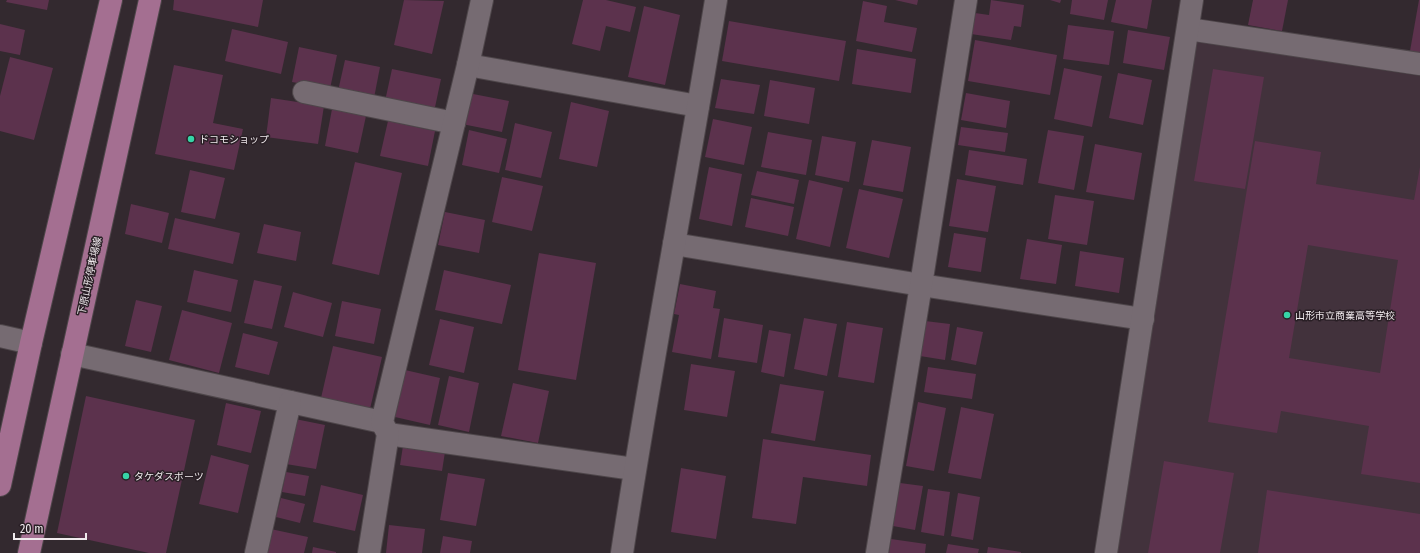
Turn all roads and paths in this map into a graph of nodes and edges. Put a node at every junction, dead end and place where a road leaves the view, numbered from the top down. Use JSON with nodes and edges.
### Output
{"nodes":[{"id":1,"x":111,"y":0,"type":"edge"},
{"id":2,"x":150,"y":0,"type":"edge"},
{"id":3,"x":482,"y":0,"type":"edge"},
{"id":4,"x":716,"y":0,"type":"edge"},
{"id":5,"x":966,"y":0,"type":"edge"},
{"id":6,"x":1192,"y":0,"type":"edge"},
{"id":7,"x":1188,"y":29,"type":"junction"},
{"id":8,"x":468,"y":64,"type":"junction"},
{"id":9,"x":1420,"y":64,"type":"edge"},
{"id":10,"x":304,"y":92,"type":"dead end"},
{"id":11,"x":698,"y":106,"type":"junction"},
{"id":12,"x":454,"y":123,"type":"junction"},
{"id":13,"x":674,"y":244,"type":"junction"},
{"id":14,"x":922,"y":286,"type":"junction"},
{"id":15,"x":1143,"y":319,"type":"junction"},
{"id":16,"x":0,"y":336,"type":"edge"},
{"id":17,"x":31,"y":343,"type":"junction"},
{"id":18,"x":72,"y":354,"type":"junction"},
{"id":19,"x":290,"y":402,"type":"junction"},
{"id":20,"x":385,"y":428,"type":"junction"},
{"id":21,"x":634,"y":469,"type":"junction"},
{"id":22,"x":0,"y":485,"type":"edge"},
{"id":23,"x":29,"y":553,"type":"edge"},
{"id":24,"x":256,"y":553,"type":"edge"},
{"id":25,"x":369,"y":553,"type":"edge"},
{"id":26,"x":622,"y":553,"type":"edge"},
{"id":27,"x":877,"y":553,"type":"edge"},
{"id":28,"x":1106,"y":553,"type":"edge"}],
"edges":[{"from":1,"to":17,"type":"main road"},
{"from":2,"to":18,"type":"main road","name":"下原山形停車場線"},
{"from":3,"to":8,"type":"street"},
{"from":4,"to":11,"type":"street"},
{"from":5,"to":14,"type":"street"},
{"from":6,"to":7,"type":"street"},
{"from":7,"to":9,"type":"street"},
{"from":7,"to":15,"type":"street"},
{"from":8,"to":11,"type":"street"},
{"from":8,"to":12,"type":"street"},
{"from":10,"to":12,"type":"street"},
{"from":11,"to":13,"type":"street"},
{"from":12,"to":20,"type":"street"},
{"from":13,"to":14,"type":"street"},
{"from":13,"to":21,"type":"street"},
{"from":14,"to":15,"type":"street"},
{"from":14,"to":27,"type":"street"},
{"from":15,"to":28,"type":"street"},
{"from":16,"to":17,"type":"street"},
{"from":17,"to":22,"type":"main road"},
{"from":18,"to":19,"type":"street"},
{"from":18,"to":23,"type":"main road","name":"下原山形停車場線"},
{"from":19,"to":20,"type":"street"},
{"from":19,"to":24,"type":"street"},
{"from":20,"to":21,"type":"street"},
{"from":20,"to":25,"type":"street"},
{"from":21,"to":26,"type":"street"}]}
